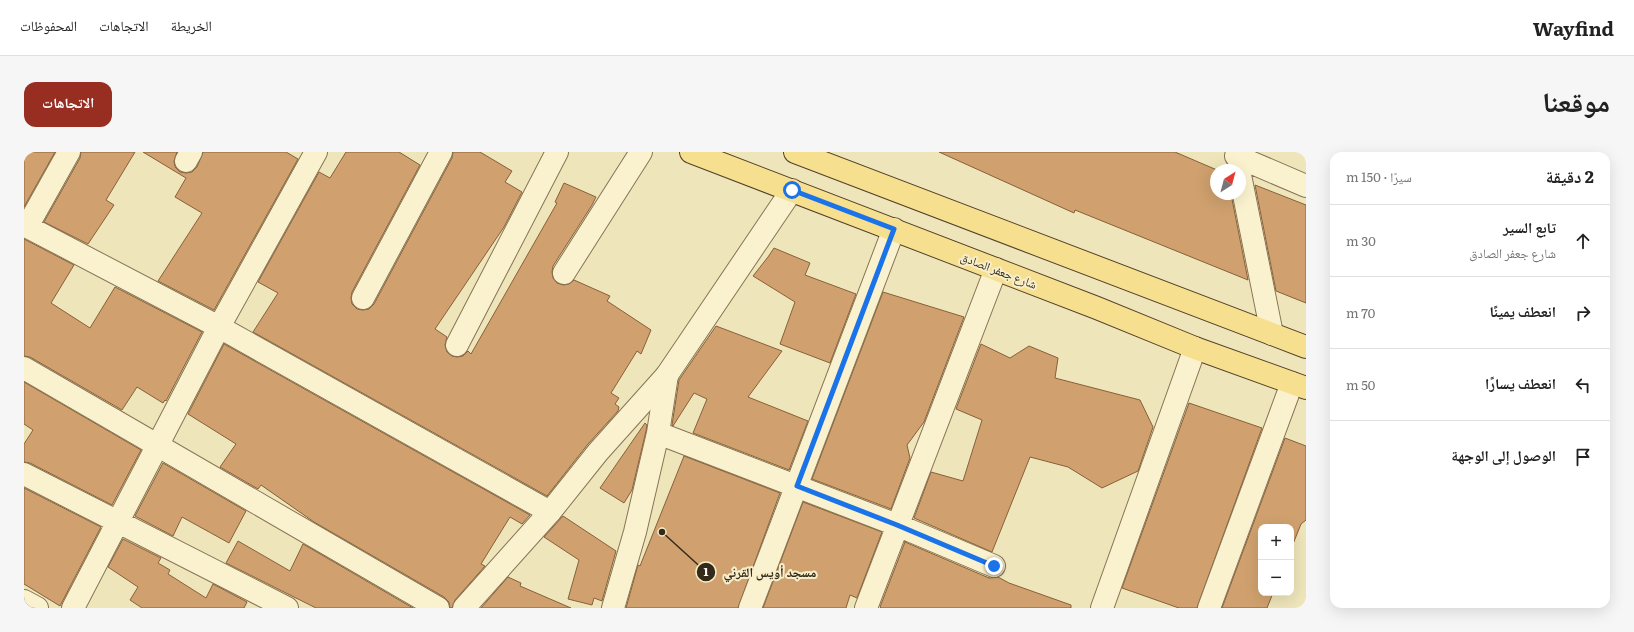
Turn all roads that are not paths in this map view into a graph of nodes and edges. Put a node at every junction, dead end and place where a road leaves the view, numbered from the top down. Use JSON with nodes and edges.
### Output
{"nodes":[{"id":1,"x":69,"y":152,"type":"edge"},
{"id":2,"x":316,"y":152,"type":"edge"},
{"id":3,"x":441,"y":152,"type":"edge"},
{"id":4,"x":557,"y":152,"type":"edge"},
{"id":5,"x":641,"y":152,"type":"edge"},
{"id":6,"x":691,"y":152,"type":"edge"},
{"id":7,"x":807,"y":154,"type":"edge"},
{"id":8,"x":1239,"y":163,"type":"edge"},
{"id":9,"x":1306,"y":186,"type":"edge"},
{"id":10,"x":792,"y":190,"type":"junction"},
{"id":11,"x":26,"y":226,"type":"edge"},
{"id":12,"x":894,"y":229,"type":"junction"},
{"id":13,"x":996,"y":269,"type":"junction"},
{"id":14,"x":564,"y":273,"type":"dead end"},
{"id":15,"x":363,"y":298,"type":"dead end"},
{"id":16,"x":219,"y":327,"type":"junction"},
{"id":17,"x":1272,"y":334,"type":"junction"},
{"id":18,"x":457,"y":345,"type":"dead end"},
{"id":19,"x":1306,"y":347,"type":"edge"},
{"id":20,"x":1195,"y":348,"type":"junction"},
{"id":21,"x":24,"y":368,"type":"edge"},
{"id":22,"x":666,"y":375,"type":"junction"},
{"id":23,"x":1299,"y":386,"type":"edge"},
{"id":24,"x":658,"y":433,"type":"junction"},
{"id":25,"x":157,"y":446,"type":"junction"},
{"id":26,"x":24,"y":474,"type":"edge"},
{"id":27,"x":797,"y":486,"type":"junction"},
{"id":28,"x":550,"y":512,"type":"junction"},
{"id":29,"x":118,"y":524,"type":"junction"},
{"id":30,"x":897,"y":525,"type":"junction"},
{"id":31,"x":994,"y":566,"type":"dead end"},
{"id":32,"x":24,"y":601,"type":"edge"},
{"id":33,"x":37,"y":608,"type":"edge"},
{"id":34,"x":73,"y":608,"type":"edge"},
{"id":35,"x":287,"y":608,"type":"edge"},
{"id":36,"x":438,"y":608,"type":"edge"},
{"id":37,"x":464,"y":608,"type":"edge"},
{"id":38,"x":613,"y":608,"type":"edge"},
{"id":39,"x":750,"y":608,"type":"edge"},
{"id":40,"x":866,"y":608,"type":"edge"},
{"id":41,"x":1102,"y":608,"type":"edge"},
{"id":42,"x":1210,"y":608,"type":"edge"}],
"edges":[{"from":1,"to":11,"type":"street"},
{"from":2,"to":16,"type":"street"},
{"from":3,"to":15,"type":"street"},
{"from":4,"to":18,"type":"street"},
{"from":5,"to":14,"type":"street"},
{"from":6,"to":10,"type":"main road","name":"شارع جعفر الصادق"},
{"from":7,"to":17,"type":"main road"},
{"from":8,"to":9,"type":"street"},
{"from":8,"to":17,"type":"street"},
{"from":10,"to":12,"type":"main road","name":"شارع جعفر الصادق"},
{"from":10,"to":22,"type":"street"},
{"from":11,"to":16,"type":"street"},
{"from":12,"to":13,"type":"main road","name":"شارع جعفر الصادق"},
{"from":12,"to":27,"type":"street"},
{"from":13,"to":20,"type":"main road","name":"شارع جعفر الصادق"},
{"from":13,"to":30,"type":"street"},
{"from":16,"to":25,"type":"street"},
{"from":16,"to":28,"type":"street"},
{"from":17,"to":19,"type":"main road"},
{"from":20,"to":23,"type":"main road","name":"شارع جعفر الصادق"},
{"from":20,"to":41,"type":"street"},
{"from":21,"to":25,"type":"street"},
{"from":22,"to":24,"type":"street"},
{"from":22,"to":28,"type":"street"},
{"from":23,"to":42,"type":"street"},
{"from":24,"to":27,"type":"street"},
{"from":24,"to":38,"type":"street"},
{"from":25,"to":29,"type":"street"},
{"from":25,"to":36,"type":"street"},
{"from":26,"to":29,"type":"street"},
{"from":27,"to":30,"type":"street"},
{"from":27,"to":39,"type":"street"},
{"from":28,"to":37,"type":"street"},
{"from":29,"to":34,"type":"street"},
{"from":29,"to":35,"type":"street"},
{"from":30,"to":31,"type":"street"},
{"from":30,"to":40,"type":"street"},
{"from":32,"to":33,"type":"street"}]}
